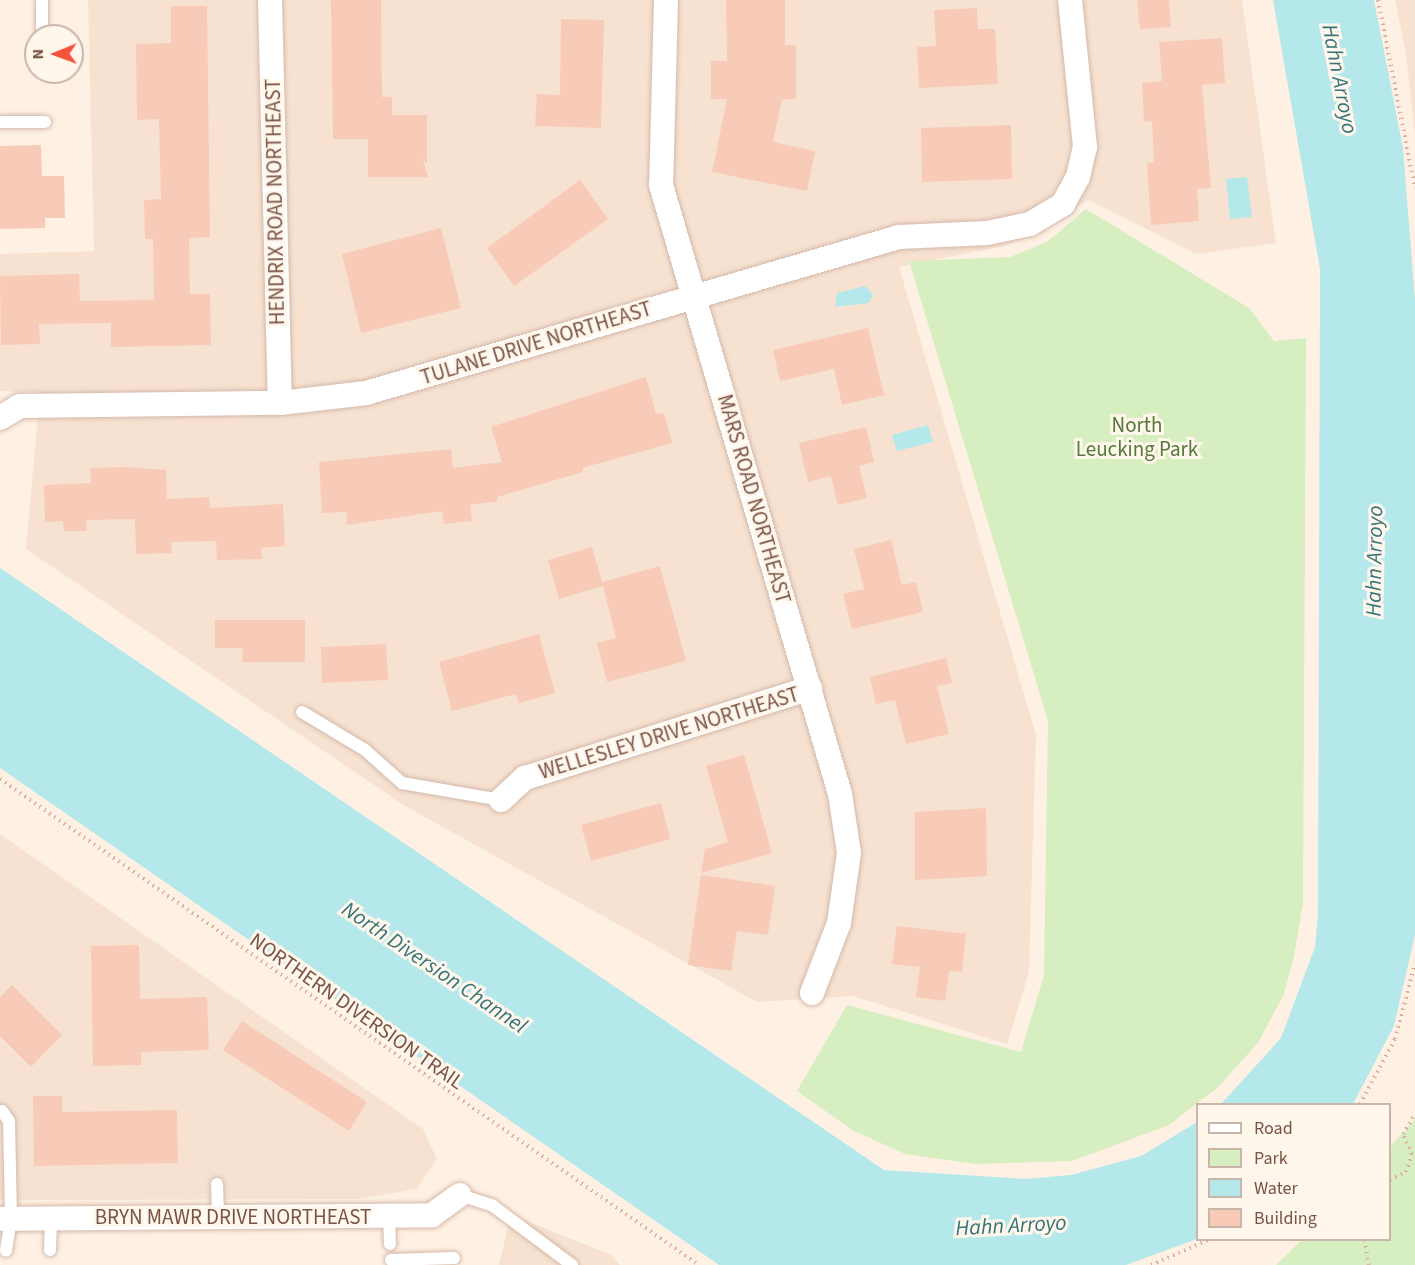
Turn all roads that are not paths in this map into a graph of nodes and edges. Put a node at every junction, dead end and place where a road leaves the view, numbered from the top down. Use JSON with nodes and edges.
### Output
{"nodes":[{"id":1,"x":42,"y":0,"type":"edge"},
{"id":2,"x":270,"y":0,"type":"edge"},
{"id":3,"x":666,"y":0,"type":"edge"},
{"id":4,"x":1070,"y":0,"type":"edge"},
{"id":5,"x":42,"y":24,"type":"edge"},
{"id":6,"x":0,"y":122,"type":"edge"},
{"id":7,"x":45,"y":122,"type":"dead end"},
{"id":8,"x":694,"y":295,"type":"junction"},
{"id":9,"x":280,"y":403,"type":"junction"},
{"id":10,"x":0,"y":418,"type":"edge"},
{"id":11,"x":810,"y":688,"type":"junction"},
{"id":12,"x":302,"y":712,"type":"dead end"},
{"id":13,"x":501,"y":800,"type":"joint"},
{"id":14,"x":812,"y":993,"type":"dead end"},
{"id":15,"x":2,"y":1110,"type":"dead end"},
{"id":16,"x":218,"y":1184,"type":"dead end"},
{"id":17,"x":460,"y":1195,"type":"joint"},
{"id":18,"x":389,"y":1216,"type":"junction"},
{"id":19,"x":218,"y":1217,"type":"junction"},
{"id":20,"x":51,"y":1218,"type":"junction"},
{"id":21,"x":6,"y":1219,"type":"edge"},
{"id":22,"x":390,"y":1244,"type":"dead end"},
{"id":23,"x":50,"y":1250,"type":"dead end"},
{"id":24,"x":6,"y":1251,"type":"dead end"},
{"id":25,"x":454,"y":1258,"type":"dead end"},
{"id":26,"x":391,"y":1260,"type":"dead end"},
{"id":27,"x":572,"y":1265,"type":"edge"}],
"edges":[{"from":1,"to":5,"type":"lane"},
{"from":2,"to":9,"type":"street","name":"HENDRIX ROAD NORTHEAST"},
{"from":3,"to":8,"type":"street","name":"MARS ROAD NORTHEAST"},
{"from":4,"to":8,"type":"street","name":"TULANE DRIVE NORTHEAST"},
{"from":6,"to":7,"type":"lane"},
{"from":8,"to":9,"type":"street","name":"TULANE DRIVE NORTHEAST"},
{"from":8,"to":11,"type":"street","name":"MARS ROAD NORTHEAST"},
{"from":9,"to":10,"type":"street","name":"TULANE DRIVE NORTHEAST"},
{"from":11,"to":13,"type":"street","name":"WELLESLEY DRIVE NORTHEAST"},
{"from":11,"to":14,"type":"street","name":"MARS ROAD NORTHEAST"},
{"from":12,"to":13,"type":"lane"},
{"from":15,"to":21,"type":"lane"},
{"from":16,"to":19,"type":"lane"},
{"from":17,"to":18,"type":"street","name":"BRYN MAWR DRIVE NORTHEAST"},
{"from":17,"to":27,"type":"lane"},
{"from":18,"to":19,"type":"street","name":"BRYN MAWR DRIVE NORTHEAST"},
{"from":18,"to":22,"type":"lane"},
{"from":19,"to":20,"type":"street","name":"BRYN MAWR DRIVE NORTHEAST"},
{"from":20,"to":21,"type":"street","name":"BRYN MAWR DRIVE NORTHEAST"},
{"from":20,"to":23,"type":"lane"},
{"from":21,"to":24,"type":"lane"},
{"from":25,"to":26,"type":"lane"}]}
